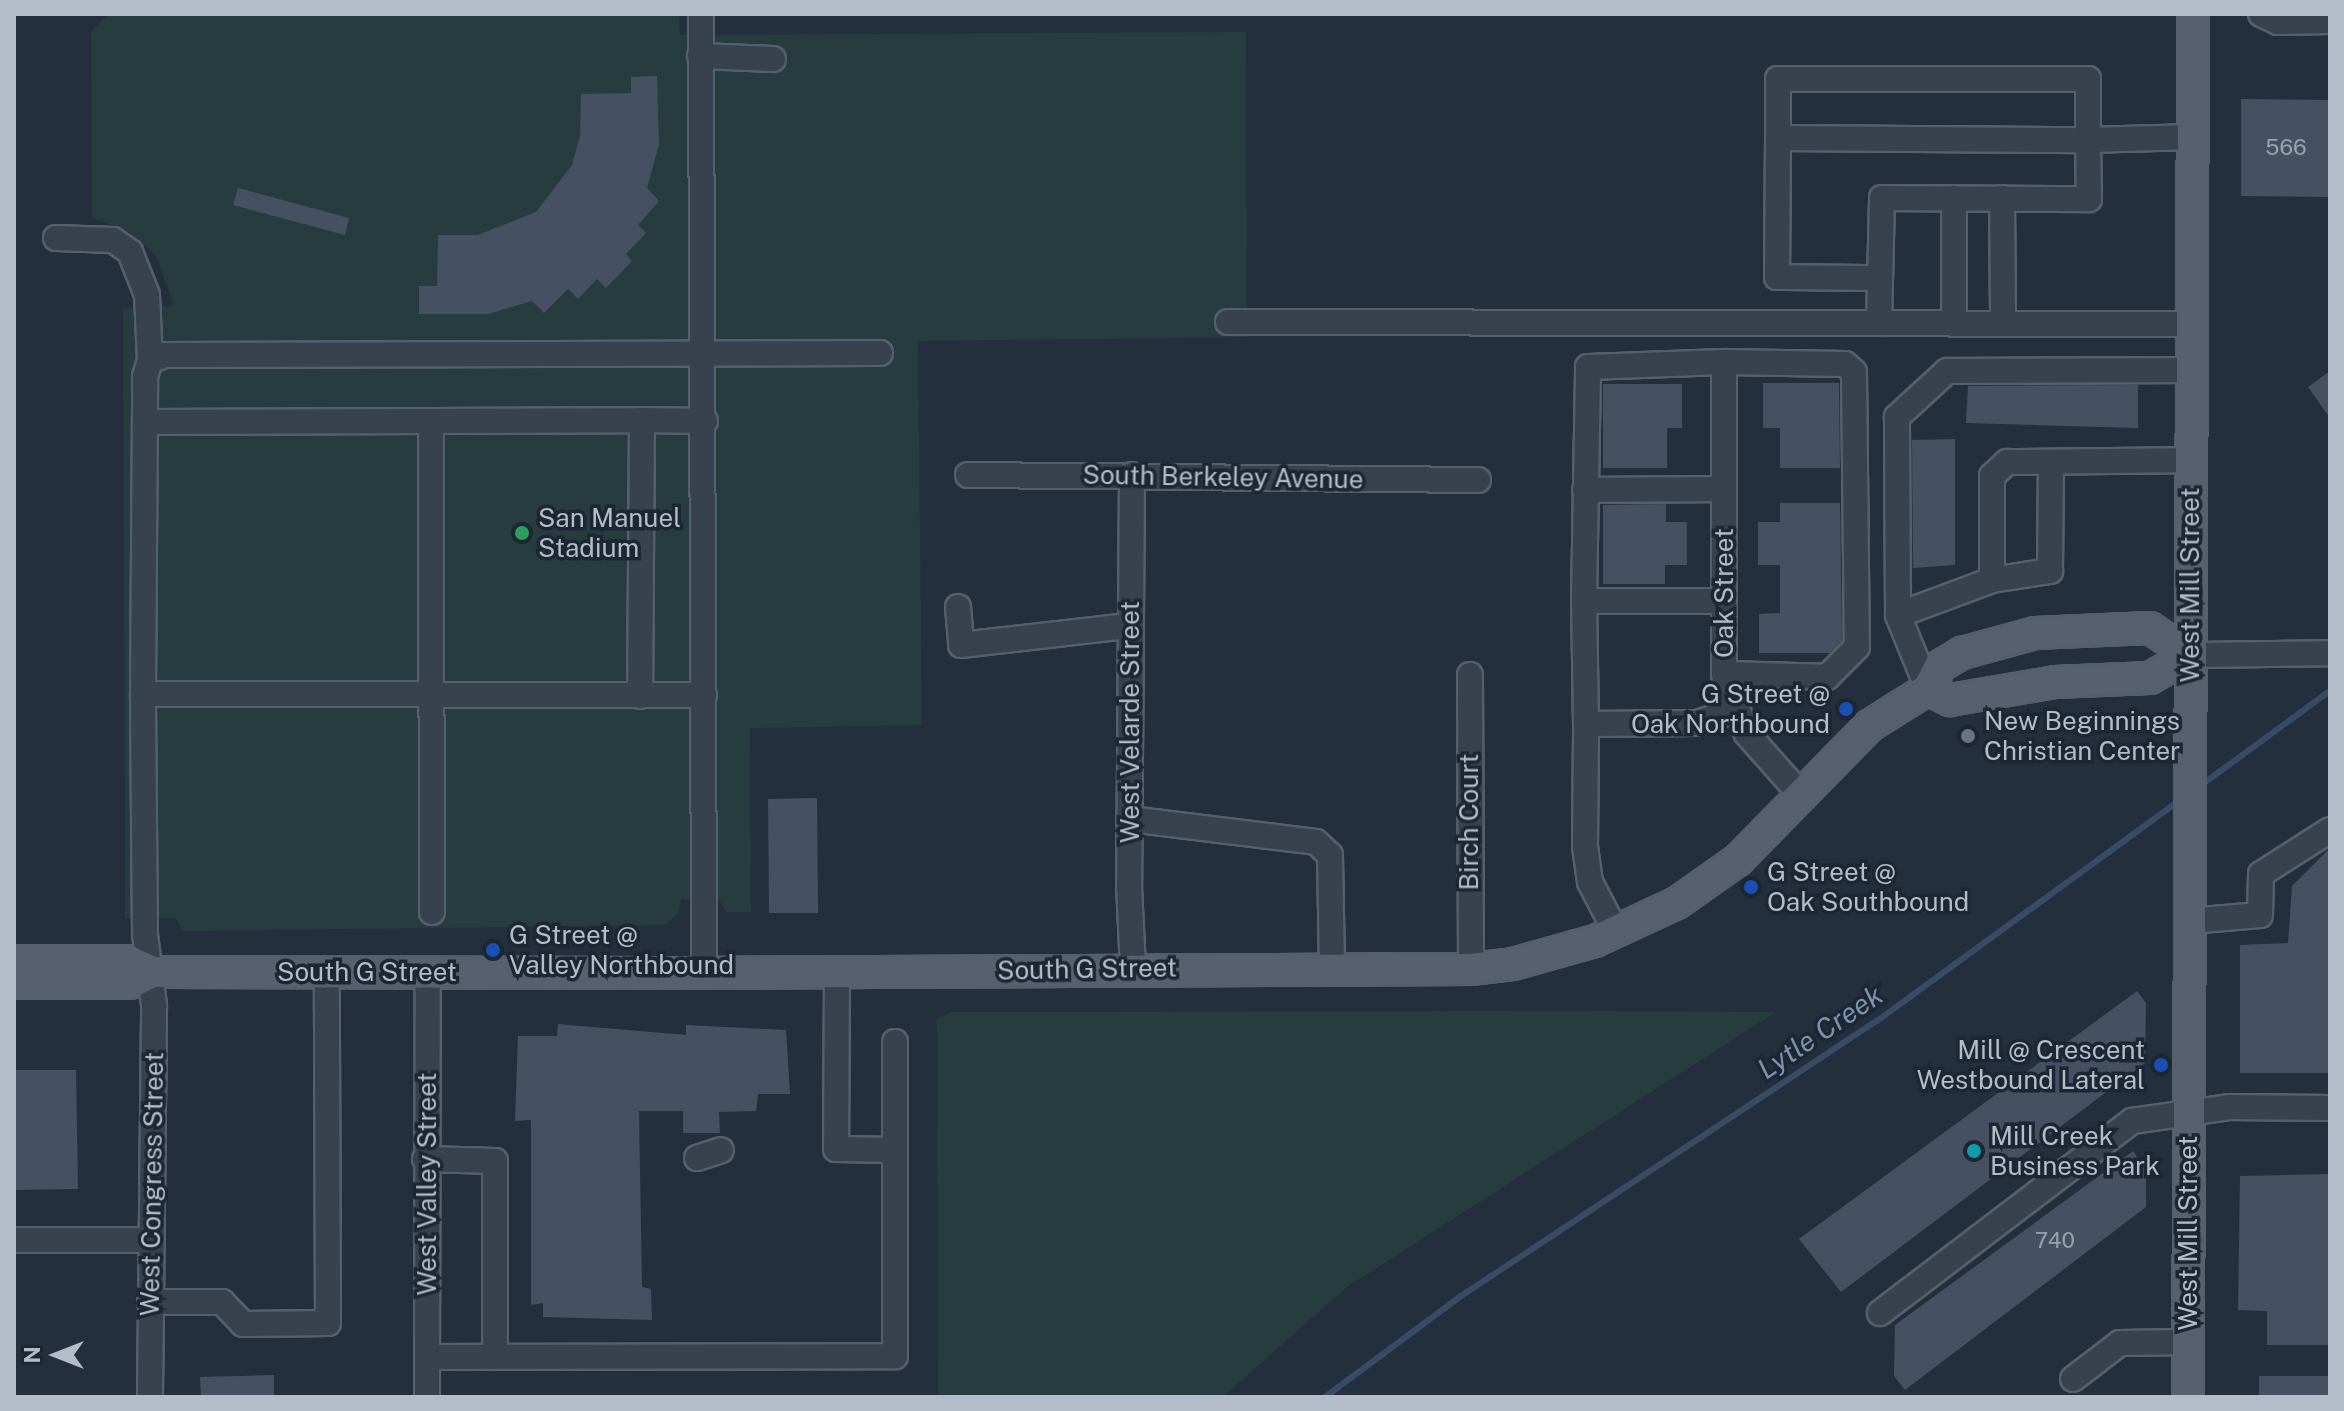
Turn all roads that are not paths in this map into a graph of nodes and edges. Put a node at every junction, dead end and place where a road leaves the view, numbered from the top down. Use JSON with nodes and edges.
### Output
{"nodes":[{"id":1,"x":701,"y":14,"type":"edge"},
{"id":2,"x":2193,"y":14,"type":"edge"},
{"id":3,"x":2261,"y":14,"type":"edge"},
{"id":4,"x":2330,"y":21,"type":"edge"},
{"id":5,"x":700,"y":56,"type":"junction"},
{"id":6,"x":773,"y":59,"type":"dead end"},
{"id":7,"x":2193,"y":137,"type":"junction"},
{"id":8,"x":1778,"y":138,"type":"junction"},
{"id":9,"x":2088,"y":140,"type":"junction"},
{"id":10,"x":1954,"y":198,"type":"junction"},
{"id":11,"x":2002,"y":198,"type":"junction"},
{"id":12,"x":56,"y":238,"type":"dead end"},
{"id":13,"x":1880,"y":278,"type":"junction"},
{"id":14,"x":1228,"y":322,"type":"dead end"},
{"id":15,"x":1879,"y":323,"type":"junction"},
{"id":16,"x":2003,"y":323,"type":"junction"},
{"id":17,"x":1954,"y":324,"type":"junction"},
{"id":18,"x":2191,"y":324,"type":"junction"},
{"id":19,"x":703,"y":351,"type":"junction"},
{"id":20,"x":880,"y":353,"type":"dead end"},
{"id":21,"x":150,"y":361,"type":"junction"},
{"id":22,"x":1724,"y":362,"type":"junction"},
{"id":23,"x":2192,"y":370,"type":"junction"},
{"id":24,"x":642,"y":420,"type":"junction"},
{"id":25,"x":705,"y":421,"type":"junction"},
{"id":26,"x":145,"y":422,"type":"junction"},
{"id":27,"x":431,"y":422,"type":"junction"},
{"id":28,"x":2191,"y":460,"type":"junction"},
{"id":29,"x":2051,"y":462,"type":"junction"},
{"id":30,"x":968,"y":475,"type":"dead end"},
{"id":31,"x":1132,"y":475,"type":"junction"},
{"id":32,"x":1478,"y":480,"type":"dead end"},
{"id":33,"x":1724,"y":489,"type":"junction"},
{"id":34,"x":1585,"y":490,"type":"junction"},
{"id":35,"x":1992,"y":580,"type":"junction"},
{"id":36,"x":1584,"y":601,"type":"junction"},
{"id":37,"x":1723,"y":601,"type":"junction"},
{"id":38,"x":958,"y":607,"type":"dead end"},
{"id":39,"x":1898,"y":615,"type":"junction"},
{"id":40,"x":1129,"y":626,"type":"junction"},
{"id":41,"x":2330,"y":653,"type":"edge"},
{"id":42,"x":2190,"y":655,"type":"junction"},
{"id":43,"x":1724,"y":674,"type":"junction"},
{"id":44,"x":1470,"y":675,"type":"dead end"},
{"id":45,"x":1928,"y":689,"type":"junction"},
{"id":46,"x":143,"y":694,"type":"junction"},
{"id":47,"x":434,"y":694,"type":"junction"},
{"id":48,"x":704,"y":695,"type":"junction"},
{"id":49,"x":640,"y":696,"type":"junction"},
{"id":50,"x":1735,"y":710,"type":"junction"},
{"id":51,"x":1586,"y":724,"type":"junction"},
{"id":52,"x":1803,"y":797,"type":"junction"},
{"id":53,"x":1130,"y":819,"type":"junction"},
{"id":54,"x":2330,"y":830,"type":"edge"},
{"id":55,"x":432,"y":912,"type":"dead end"},
{"id":56,"x":2190,"y":921,"type":"junction"},
{"id":57,"x":1616,"y":932,"type":"junction"},
{"id":58,"x":14,"y":961,"type":"edge"},
{"id":59,"x":1133,"y":968,"type":"junction"},
{"id":60,"x":1332,"y":968,"type":"junction"},
{"id":61,"x":1471,"y":969,"type":"junction"},
{"id":62,"x":327,"y":971,"type":"junction"},
{"id":63,"x":153,"y":972,"type":"junction"},
{"id":64,"x":428,"y":972,"type":"junction"},
{"id":65,"x":837,"y":972,"type":"junction"},
{"id":66,"x":704,"y":973,"type":"junction"},
{"id":67,"x":14,"y":983,"type":"edge"},
{"id":68,"x":895,"y":1042,"type":"dead end"},
{"id":69,"x":2330,"y":1108,"type":"edge"},
{"id":70,"x":2188,"y":1111,"type":"junction"},
{"id":71,"x":721,"y":1150,"type":"dead end"},
{"id":72,"x":895,"y":1150,"type":"junction"},
{"id":73,"x":697,"y":1158,"type":"dead end"},
{"id":74,"x":425,"y":1159,"type":"junction"},
{"id":75,"x":14,"y":1240,"type":"edge"},
{"id":76,"x":151,"y":1240,"type":"junction"},
{"id":77,"x":150,"y":1302,"type":"junction"},
{"id":78,"x":1880,"y":1313,"type":"dead end"},
{"id":79,"x":2188,"y":1342,"type":"junction"},
{"id":80,"x":427,"y":1357,"type":"junction"},
{"id":81,"x":495,"y":1357,"type":"junction"},
{"id":82,"x":2073,"y":1379,"type":"dead end"},
{"id":83,"x":150,"y":1397,"type":"edge"},
{"id":84,"x":427,"y":1397,"type":"edge"},
{"id":85,"x":2188,"y":1397,"type":"edge"}],
"edges":[{"from":1,"to":5,"type":"street"},
{"from":2,"to":7,"type":"main road","name":"West Mill Street"},
{"from":3,"to":4,"type":"street"},
{"from":5,"to":6,"type":"street"},
{"from":5,"to":19,"type":"street"},
{"from":7,"to":9,"type":"street"},
{"from":7,"to":18,"type":"main road","name":"West Mill Street"},
{"from":8,"to":9,"type":"street"},
{"from":8,"to":9,"type":"street"},
{"from":8,"to":13,"type":"street"},
{"from":9,"to":11,"type":"street"},
{"from":10,"to":11,"type":"street"},
{"from":10,"to":13,"type":"street"},
{"from":10,"to":17,"type":"street"},
{"from":11,"to":16,"type":"street"},
{"from":12,"to":21,"type":"street","name":"West Congress Street"},
{"from":13,"to":15,"type":"street"},
{"from":14,"to":15,"type":"street"},
{"from":15,"to":17,"type":"street"},
{"from":16,"to":17,"type":"street"},
{"from":16,"to":18,"type":"street"},
{"from":18,"to":23,"type":"main road","name":"West Mill Street"},
{"from":19,"to":20,"type":"street"},
{"from":19,"to":21,"type":"street"},
{"from":19,"to":25,"type":"street"},
{"from":21,"to":26,"type":"street","name":"West Congress Street"},
{"from":22,"to":33,"type":"street","name":"Oak Street"},
{"from":22,"to":34,"type":"street"},
{"from":22,"to":43,"type":"street"},
{"from":23,"to":28,"type":"main road","name":"West Mill Street"},
{"from":23,"to":39,"type":"street"},
{"from":24,"to":25,"type":"street"},
{"from":24,"to":27,"type":"street"},
{"from":24,"to":49,"type":"street"},
{"from":25,"to":48,"type":"street"},
{"from":26,"to":27,"type":"street"},
{"from":26,"to":46,"type":"street","name":"West Congress Street"},
{"from":27,"to":47,"type":"street"},
{"from":28,"to":29,"type":"street"},
{"from":28,"to":42,"type":"main road","name":"West Mill Street"},
{"from":29,"to":35,"type":"street"},
{"from":29,"to":35,"type":"street"},
{"from":30,"to":31,"type":"street","name":"South Berkeley Avenue"},
{"from":31,"to":32,"type":"street","name":"South Berkeley Avenue"},
{"from":31,"to":40,"type":"street","name":"West Velarde Street"},
{"from":33,"to":34,"type":"street"},
{"from":33,"to":37,"type":"street","name":"Oak Street"},
{"from":34,"to":36,"type":"street"},
{"from":35,"to":39,"type":"street"},
{"from":36,"to":37,"type":"street"},
{"from":36,"to":51,"type":"street"},
{"from":37,"to":43,"type":"street","name":"Oak Street"},
{"from":38,"to":40,"type":"street"},
{"from":39,"to":45,"type":"street"},
{"from":40,"to":53,"type":"street","name":"West Velarde Street"},
{"from":41,"to":42,"type":"street"},
{"from":42,"to":45,"type":"main road"},
{"from":42,"to":45,"type":"main road","name":"South G Street"},
{"from":42,"to":56,"type":"main road","name":"West Mill Street"},
{"from":43,"to":50,"type":"street","name":"Oak Street"},
{"from":44,"to":61,"type":"street","name":"Birch Court"},
{"from":45,"to":52,"type":"main road","name":"South G Street"},
{"from":46,"to":47,"type":"street"},
{"from":46,"to":63,"type":"street","name":"West Congress Street"},
{"from":47,"to":49,"type":"street"},
{"from":47,"to":55,"type":"street"},
{"from":48,"to":49,"type":"street"},
{"from":48,"to":66,"type":"street"},
{"from":50,"to":51,"type":"street"},
{"from":50,"to":52,"type":"street","name":"Oak Street"},
{"from":51,"to":57,"type":"street"},
{"from":52,"to":57,"type":"main road","name":"South G Street"},
{"from":53,"to":59,"type":"street","name":"West Velarde Street"},
{"from":53,"to":60,"type":"street"},
{"from":54,"to":56,"type":"street"},
{"from":56,"to":70,"type":"main road","name":"West Mill Street"},
{"from":57,"to":61,"type":"main road","name":"South G Street"},
{"from":58,"to":63,"type":"main road","name":"South G Street"},
{"from":59,"to":60,"type":"main road","name":"South G Street"},
{"from":59,"to":65,"type":"main road","name":"South G Street"},
{"from":60,"to":61,"type":"main road","name":"South G Street"},
{"from":62,"to":63,"type":"main road","name":"South G Street"},
{"from":62,"to":64,"type":"main road","name":"South G Street"},
{"from":62,"to":77,"type":"street"},
{"from":63,"to":67,"type":"main road","name":"South G Street"},
{"from":63,"to":76,"type":"street","name":"West Congress Street"},
{"from":64,"to":66,"type":"main road","name":"South G Street"},
{"from":64,"to":74,"type":"street","name":"West Valley Street"},
{"from":65,"to":66,"type":"main road","name":"South G Street"},
{"from":65,"to":72,"type":"street"},
{"from":68,"to":72,"type":"street"},
{"from":69,"to":70,"type":"street"},
{"from":70,"to":78,"type":"street"},
{"from":70,"to":79,"type":"main road","name":"West Mill Street"},
{"from":71,"to":73,"type":"street"},
{"from":72,"to":81,"type":"street"},
{"from":74,"to":80,"type":"street","name":"West Valley Street"},
{"from":74,"to":81,"type":"street"},
{"from":75,"to":76,"type":"street"},
{"from":76,"to":77,"type":"street","name":"West Congress Street"},
{"from":77,"to":83,"type":"street","name":"West Congress Street"},
{"from":79,"to":82,"type":"street"},
{"from":79,"to":85,"type":"main road","name":"West Mill Street"},
{"from":80,"to":81,"type":"street"},
{"from":80,"to":84,"type":"street","name":"West Valley Street"}]}
